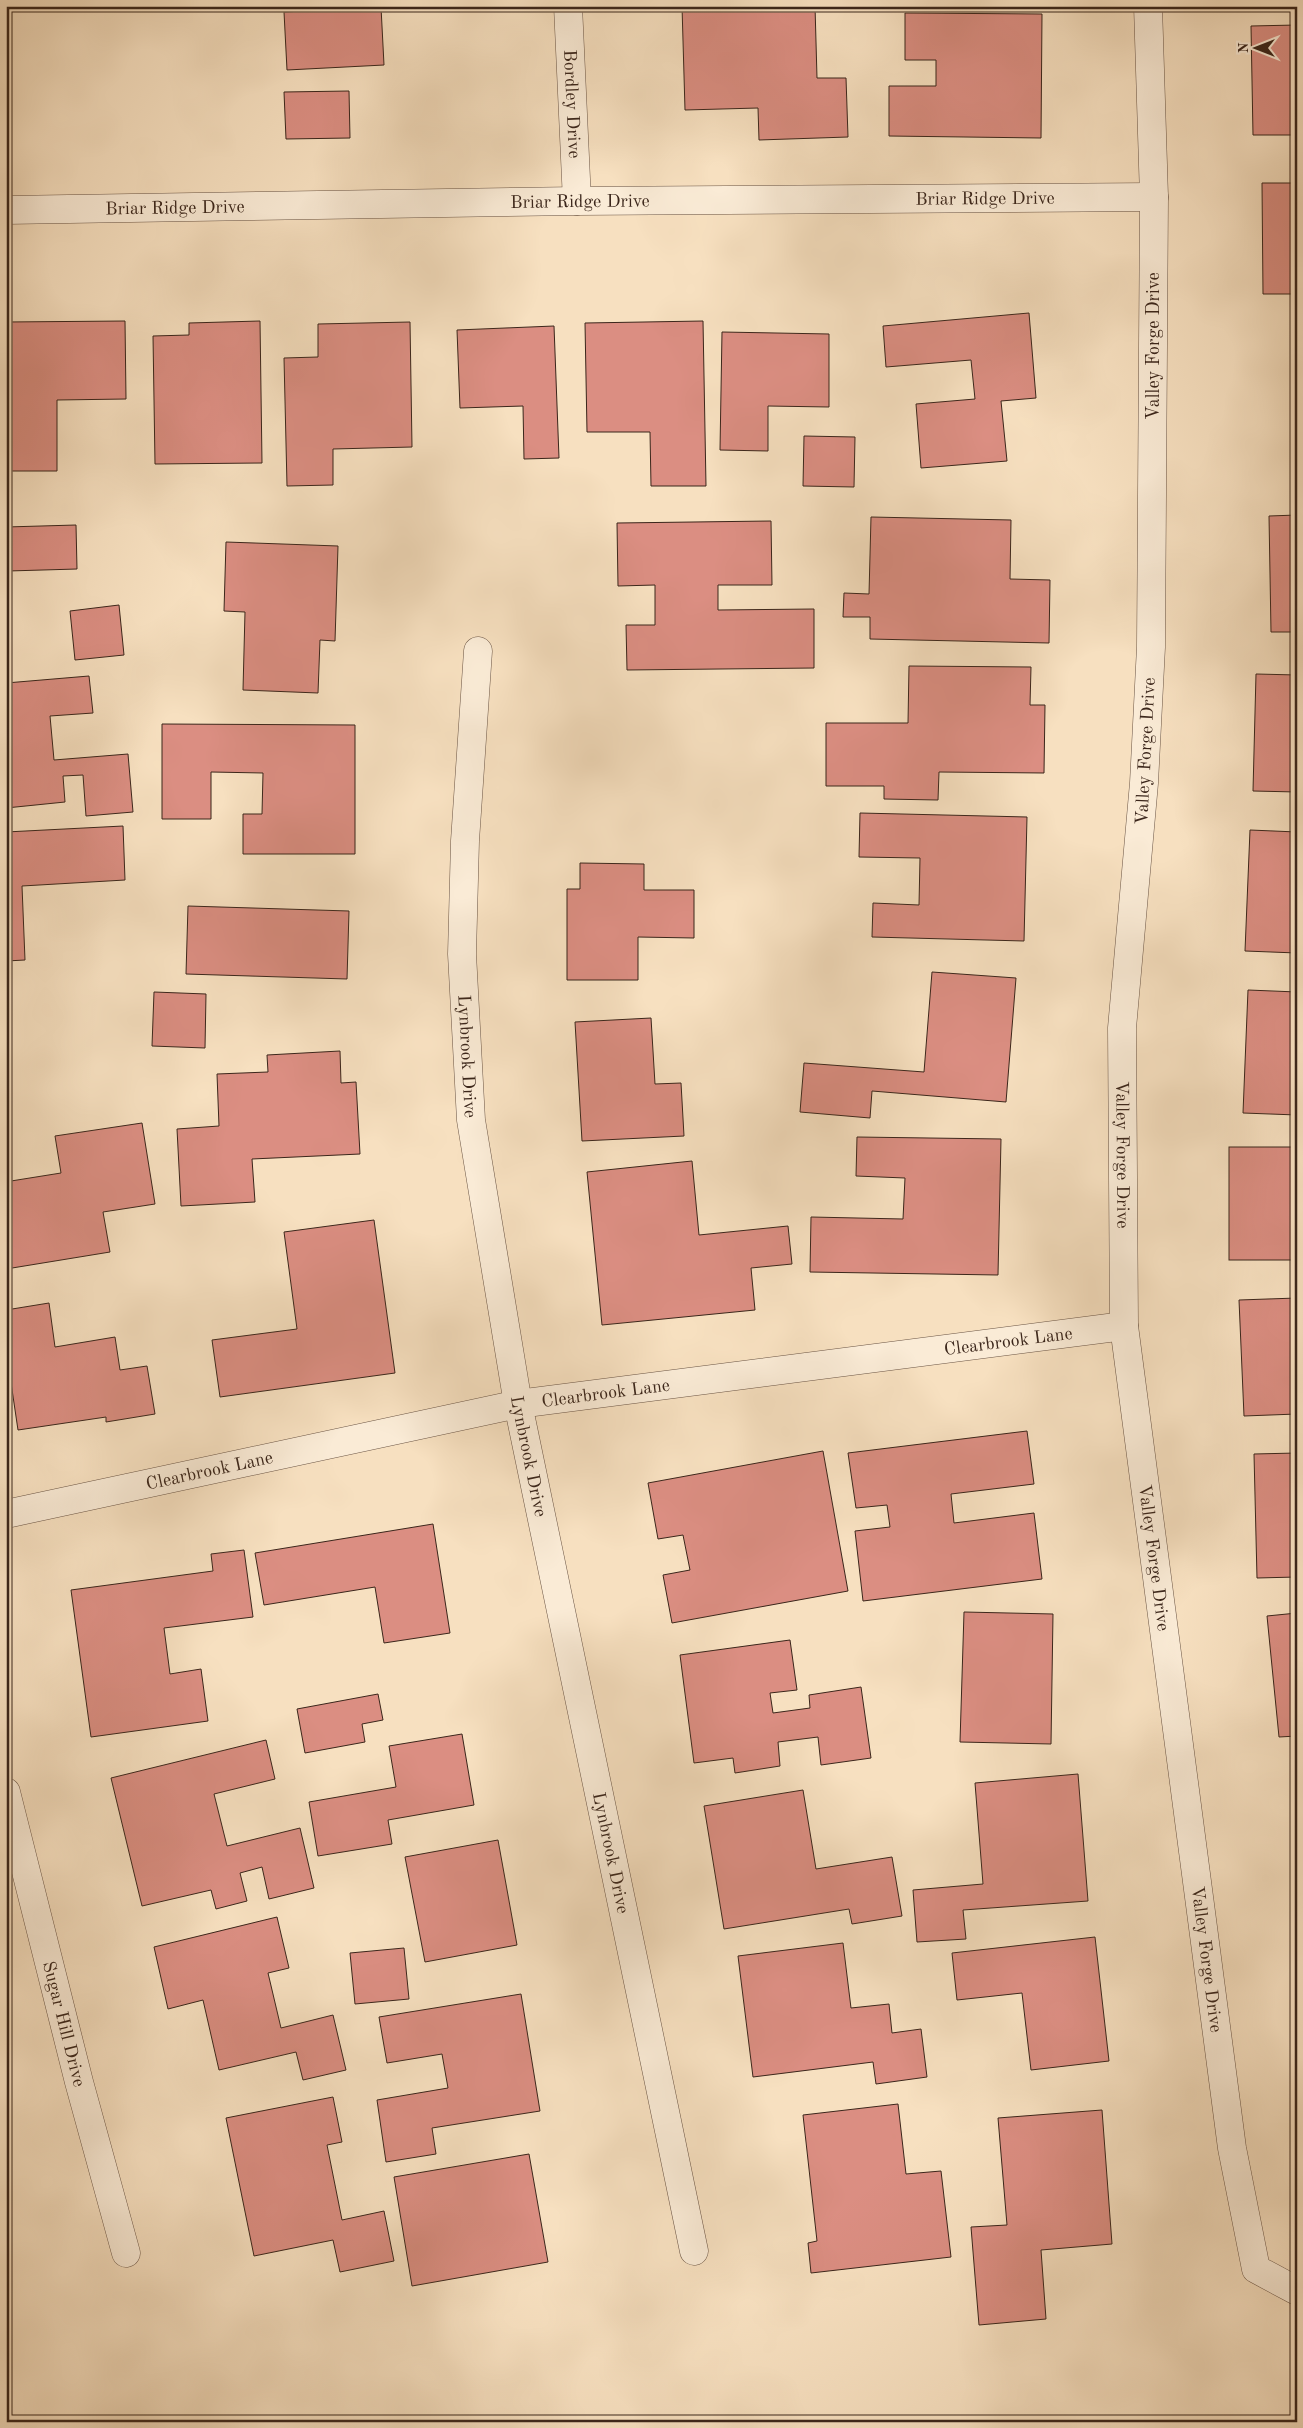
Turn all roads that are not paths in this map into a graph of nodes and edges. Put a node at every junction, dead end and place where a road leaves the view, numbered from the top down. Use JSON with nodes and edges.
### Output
{"nodes":[{"id":1,"x":568,"y":6,"type":"edge"},
{"id":2,"x":1148,"y":6,"type":"edge"},
{"id":3,"x":1154,"y":197,"type":"junction"},
{"id":4,"x":577,"y":201,"type":"junction"},
{"id":5,"x":6,"y":210,"type":"edge"},
{"id":6,"x":478,"y":651,"type":"dead end"},
{"id":7,"x":1124,"y":1326,"type":"junction"},
{"id":8,"x":518,"y":1404,"type":"junction"},
{"id":9,"x":6,"y":1514,"type":"edge"},
{"id":10,"x":6,"y":1792,"type":"edge"},
{"id":11,"x":694,"y":2251,"type":"dead end"},
{"id":12,"x":126,"y":2253,"type":"dead end"},
{"id":13,"x":1288,"y":2286,"type":"edge"}],
"edges":[{"from":1,"to":4,"type":"street","name":"Bordley Drive"},
{"from":2,"to":3,"type":"street","name":"Valley Forge Drive"},
{"from":3,"to":4,"type":"street","name":"Briar Ridge Drive"},
{"from":3,"to":7,"type":"street","name":"Valley Forge Drive"},
{"from":4,"to":5,"type":"street","name":"Briar Ridge Drive"},
{"from":6,"to":8,"type":"street","name":"Lynbrook Drive"},
{"from":7,"to":8,"type":"street","name":"Clearbrook Lane"},
{"from":7,"to":13,"type":"street","name":"Valley Forge Drive"},
{"from":8,"to":9,"type":"street","name":"Clearbrook Lane"},
{"from":8,"to":11,"type":"street","name":"Lynbrook Drive"},
{"from":10,"to":12,"type":"street","name":"Sugar Hill Drive"}]}
